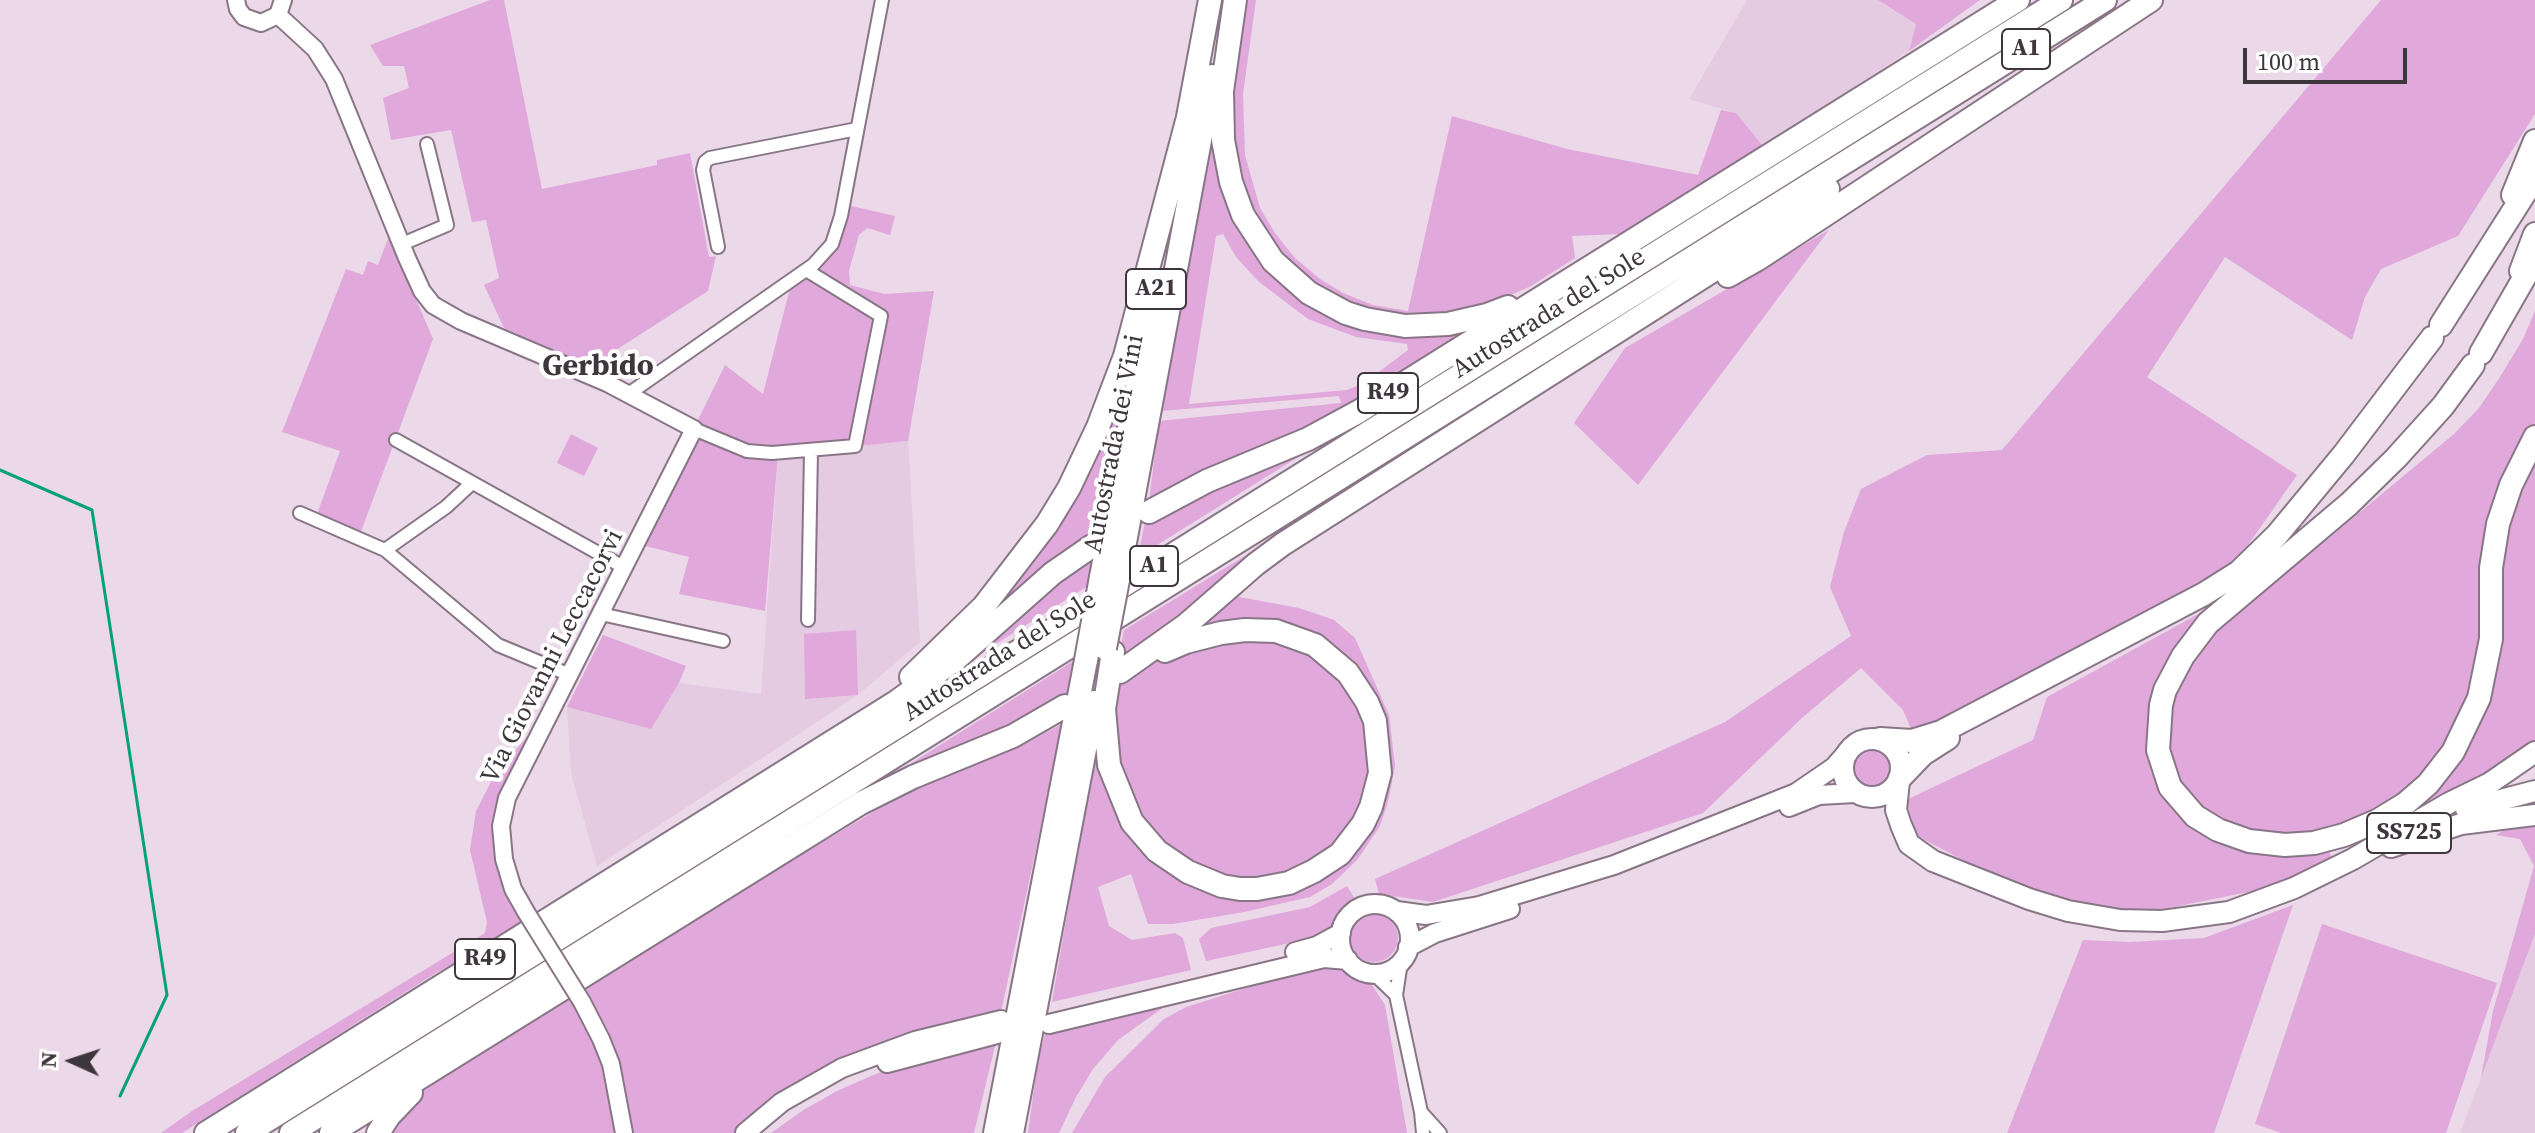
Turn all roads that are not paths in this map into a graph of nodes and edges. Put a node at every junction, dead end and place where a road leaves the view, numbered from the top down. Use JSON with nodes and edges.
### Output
{"nodes":[{"id":1,"x":236,"y":0,"type":"edge"},
{"id":2,"x":882,"y":0,"type":"edge"},
{"id":3,"x":1210,"y":0,"type":"edge"},
{"id":4,"x":1226,"y":0,"type":"edge"},
{"id":5,"x":1235,"y":0,"type":"edge"},
{"id":6,"x":2000,"y":0,"type":"edge"},
{"id":7,"x":2018,"y":0,"type":"edge"},
{"id":8,"x":2061,"y":0,"type":"edge"},
{"id":9,"x":2105,"y":0,"type":"edge"},
{"id":10,"x":2151,"y":0,"type":"edge"},
{"id":11,"x":280,"y":7,"type":"edge"},
{"id":12,"x":1928,"y":55,"type":"junction"},
{"id":13,"x":1947,"y":99,"type":"junction"},
{"id":14,"x":1187,"y":121,"type":"junction"},
{"id":15,"x":857,"y":129,"type":"junction"},
{"id":16,"x":2535,"y":141,"type":"edge"},
{"id":17,"x":427,"y":144,"type":"dead end"},
{"id":18,"x":2535,"y":177,"type":"edge"},
{"id":19,"x":2535,"y":234,"type":"edge"},
{"id":20,"x":2494,"y":241,"type":"junction"},
{"id":21,"x":402,"y":244,"type":"junction"},
{"id":22,"x":718,"y":247,"type":"dead end"},
{"id":23,"x":1615,"y":250,"type":"junction"},
{"id":24,"x":2535,"y":259,"type":"edge"},
{"id":25,"x":806,"y":270,"type":"junction"},
{"id":26,"x":2509,"y":301,"type":"junction"},
{"id":27,"x":1522,"y":393,"type":"junction"},
{"id":28,"x":627,"y":395,"type":"junction"},
{"id":29,"x":694,"y":429,"type":"junction"},
{"id":30,"x":2535,"y":437,"type":"edge"},
{"id":31,"x":396,"y":440,"type":"dead end"},
{"id":32,"x":811,"y":451,"type":"junction"},
{"id":33,"x":472,"y":483,"type":"junction"},
{"id":34,"x":1149,"y":512,"type":"dead end"},
{"id":35,"x":300,"y":513,"type":"dead end"},
{"id":36,"x":1092,"y":546,"type":"dead end"},
{"id":37,"x":385,"y":550,"type":"junction"},
{"id":38,"x":2289,"y":552,"type":"junction"},
{"id":39,"x":625,"y":568,"type":"junction"},
{"id":40,"x":1113,"y":574,"type":"junction"},
{"id":41,"x":601,"y":614,"type":"junction"},
{"id":42,"x":808,"y":620,"type":"dead end"},
{"id":43,"x":723,"y":641,"type":"dead end"},
{"id":44,"x":1102,"y":649,"type":"junction"},
{"id":45,"x":570,"y":675,"type":"junction"},
{"id":46,"x":1065,"y":706,"type":"dead end"},
{"id":47,"x":1880,"y":739,"type":"junction"},
{"id":48,"x":1848,"y":751,"type":"junction"},
{"id":49,"x":2535,"y":752,"type":"edge"},
{"id":50,"x":1899,"y":780,"type":"junction"},
{"id":51,"x":763,"y":785,"type":"junction"},
{"id":52,"x":2535,"y":791,"type":"edge"},
{"id":53,"x":1859,"y":794,"type":"junction"},
{"id":54,"x":2535,"y":815,"type":"edge"},
{"id":55,"x":1909,"y":844,"type":"junction"},
{"id":56,"x":2353,"y":859,"type":"junction"},
{"id":57,"x":1397,"y":911,"type":"junction"},
{"id":58,"x":1341,"y":933,"type":"junction"},
{"id":59,"x":1405,"y":954,"type":"junction"},
{"id":60,"x":1348,"y":960,"type":"junction"},
{"id":61,"x":1373,"y":973,"type":"junction"},
{"id":62,"x":1023,"y":987,"type":"junction"},
{"id":63,"x":1396,"y":995,"type":"junction"},
{"id":64,"x":505,"y":1023,"type":"junction"},
{"id":65,"x":1421,"y":1112,"type":"junction"},
{"id":66,"x":206,"y":1133,"type":"edge"},
{"id":67,"x":247,"y":1133,"type":"edge"},
{"id":68,"x":291,"y":1133,"type":"edge"},
{"id":69,"x":331,"y":1133,"type":"edge"},
{"id":70,"x":378,"y":1133,"type":"edge"},
{"id":71,"x":624,"y":1133,"type":"edge"},
{"id":72,"x":745,"y":1133,"type":"edge"},
{"id":73,"x":764,"y":1133,"type":"edge"},
{"id":74,"x":985,"y":1133,"type":"edge"},
{"id":75,"x":995,"y":1133,"type":"edge"},
{"id":76,"x":1012,"y":1133,"type":"edge"},
{"id":77,"x":1423,"y":1133,"type":"edge"},
{"id":78,"x":1440,"y":1133,"type":"edge"}],
"edges":[{"from":1,"to":11,"type":"street"},
{"from":2,"to":15,"type":"street"},
{"from":3,"to":14,"type":"highway","name":"Autostrada dei Vini","number":"A21"},
{"from":4,"to":40,"type":"highway","name":"Autostrada dei Vini","number":"A21"},
{"from":5,"to":23,"type":"highway"},
{"from":6,"to":12,"type":"highway"},
{"from":7,"to":12,"type":"highway","number":"R49"},
{"from":8,"to":67,"type":"highway","name":"Autostrada del Sole","number":"A1"},
{"from":9,"to":13,"type":"highway","name":"Autostrada del Sole","number":"A1"},
{"from":10,"to":27,"type":"highway"},
{"from":11,"to":21,"type":"street"},
{"from":12,"to":23,"type":"highway","number":"R49"},
{"from":13,"to":27,"type":"highway","number":"R49"},
{"from":13,"to":68,"type":"highway","name":"Autostrada del Sole","number":"A1"},
{"from":14,"to":40,"type":"highway","name":"Autostrada dei Vini","number":"A21"},
{"from":14,"to":51,"type":"highway"},
{"from":15,"to":22,"type":"street"},
{"from":15,"to":25,"type":"street"},
{"from":16,"to":20,"type":"highway"},
{"from":17,"to":21,"type":"street"},
{"from":18,"to":20,"type":"highway"},
{"from":19,"to":26,"type":"highway"},
{"from":20,"to":47,"type":"highway"},
{"from":21,"to":28,"type":"street"},
{"from":23,"to":34,"type":"highway","number":"R49"},
{"from":24,"to":26,"type":"highway"},
{"from":25,"to":28,"type":"street"},
{"from":25,"to":32,"type":"street"},
{"from":26,"to":38,"type":"highway"},
{"from":27,"to":44,"type":"highway","number":"R49"},
{"from":28,"to":29,"type":"street"},
{"from":29,"to":32,"type":"street"},
{"from":29,"to":39,"type":"street","name":"Via Giovanni Leccacorvi"},
{"from":30,"to":38,"type":"highway"},
{"from":31,"to":33,"type":"street"},
{"from":32,"to":42,"type":"street"},
{"from":33,"to":37,"type":"street"},
{"from":33,"to":39,"type":"street"},
{"from":35,"to":37,"type":"street"},
{"from":36,"to":51,"type":"highway","number":"R49"},
{"from":37,"to":45,"type":"street"},
{"from":38,"to":50,"type":"highway"},
{"from":39,"to":41,"type":"street","name":"Via Giovanni Leccacorvi"},
{"from":40,"to":44,"type":"highway","name":"Autostrada dei Vini","number":"A21","bridge":true},
{"from":40,"to":44,"type":"highway","bridge":true},
{"from":41,"to":43,"type":"street"},
{"from":41,"to":45,"type":"street","name":"Via Giovanni Leccacorvi"},
{"from":44,"to":62,"type":"highway","name":"Autostrada dei Vini","number":"A21"},
{"from":44,"to":76,"type":"highway","name":"Autostrada dei Vini","number":"A21"},
{"from":45,"to":71,"type":"street","name":"Via Giovanni Leccacorvi","bridge":true},
{"from":46,"to":64,"type":"highway","number":"R49"},
{"from":47,"to":48,"type":"main road"},
{"from":47,"to":50,"type":"main road"},
{"from":48,"to":53,"type":"main road"},
{"from":48,"to":57,"type":"main road"},
{"from":49,"to":56,"type":"main road"},
{"from":50,"to":53,"type":"main road"},
{"from":50,"to":55,"type":"main road"},
{"from":51,"to":66,"type":"highway","number":"R49"},
{"from":52,"to":56,"type":"main road","number":"SS725"},
{"from":53,"to":55,"type":"main road"},
{"from":53,"to":59,"type":"main road"},
{"from":54,"to":56,"type":"main road"},
{"from":55,"to":56,"type":"main road"},
{"from":57,"to":58,"type":"main road"},
{"from":57,"to":59,"type":"main road"},
{"from":58,"to":60,"type":"main road"},
{"from":58,"to":60,"type":"main road"},
{"from":59,"to":61,"type":"main road"},
{"from":59,"to":63,"type":"street"},
{"from":60,"to":61,"type":"main road"},
{"from":61,"to":63,"type":"street"},
{"from":62,"to":74,"type":"highway"},
{"from":62,"to":75,"type":"highway","name":"Autostrada dei Vini","number":"A21"},
{"from":63,"to":65,"type":"street"},
{"from":64,"to":69,"type":"highway","number":"R49"},
{"from":64,"to":70,"type":"highway"},
{"from":65,"to":77,"type":"street"},
{"from":65,"to":78,"type":"street"},
{"from":72,"to":73,"type":"main road"}]}
